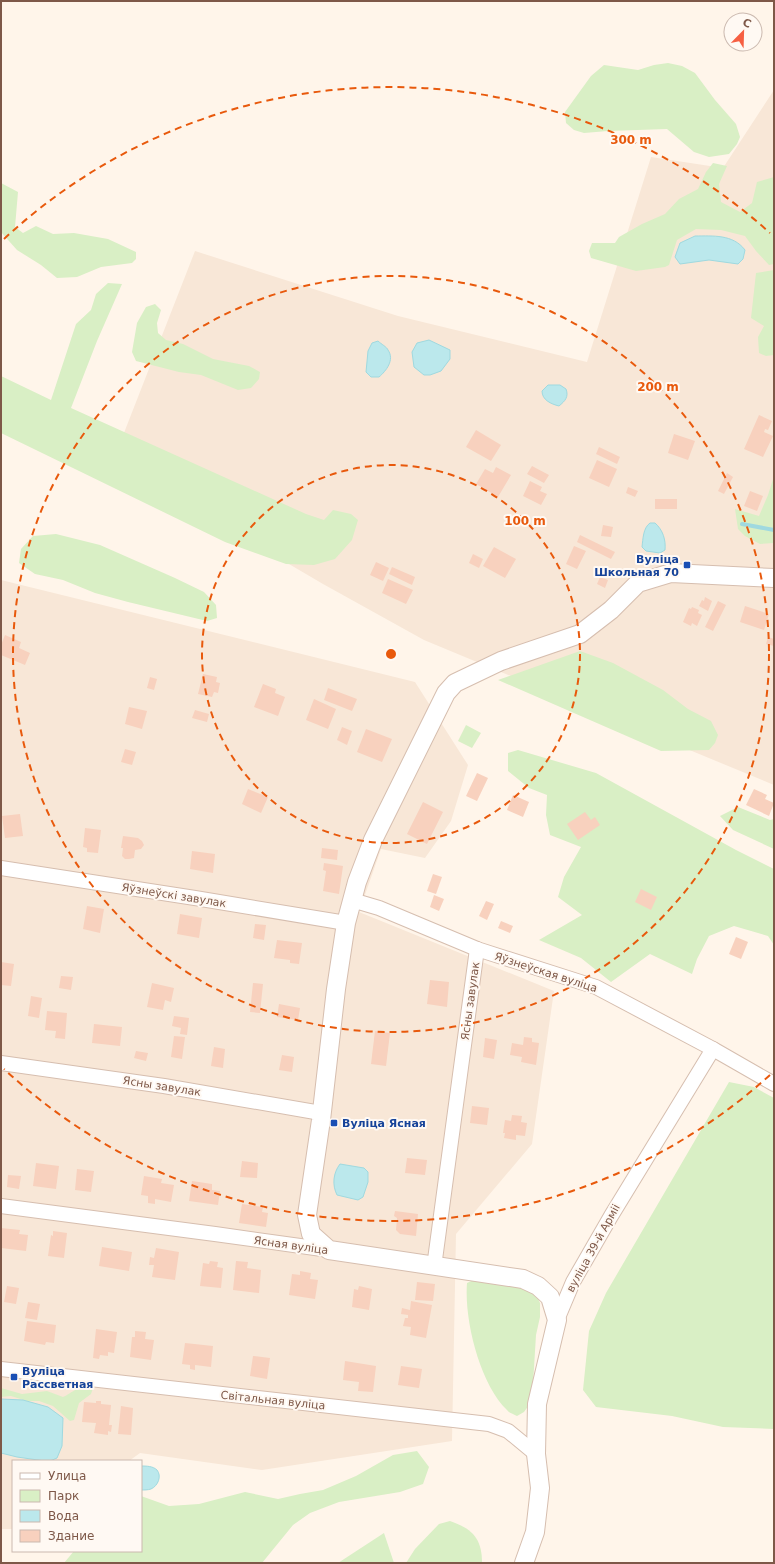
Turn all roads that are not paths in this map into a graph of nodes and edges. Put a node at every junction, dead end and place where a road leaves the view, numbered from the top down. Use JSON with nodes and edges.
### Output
{"nodes":[{"id":1,"x":774,"y":578,"type":"edge"},
{"id":2,"x":1,"y":868,"type":"edge"},
{"id":3,"x":352,"y":900,"type":"junction"},
{"id":4,"x":346,"y":923,"type":"junction"},
{"id":5,"x":478,"y":949,"type":"junction"},
{"id":6,"x":713,"y":1049,"type":"junction"},
{"id":7,"x":1,"y":1063,"type":"edge"},
{"id":8,"x":774,"y":1084,"type":"edge"},
{"id":9,"x":322,"y":1113,"type":"junction"},
{"id":10,"x":1,"y":1206,"type":"edge"},
{"id":11,"x":329,"y":1250,"type":"junction"},
{"id":12,"x":434,"y":1267,"type":"junction"},
{"id":13,"x":556,"y":1320,"type":"junction"},
{"id":14,"x":1,"y":1369,"type":"edge"},
{"id":15,"x":536,"y":1454,"type":"junction"},
{"id":16,"x":524,"y":1563,"type":"edge"}],
"edges":[{"from":1,"to":3,"type":"street"},
{"from":2,"to":4,"type":"street","name":"Яўзнеўскі завулак"},
{"from":3,"to":4,"type":"street"},
{"from":3,"to":5,"type":"street","name":"Яўзнеўская вуліца"},
{"from":4,"to":9,"type":"street"},
{"from":5,"to":6,"type":"street","name":"Яўзнеўская вуліца"},
{"from":5,"to":12,"type":"street","name":"Ясны завулак"},
{"from":6,"to":8,"type":"street","name":"Яўзнеўская вуліца"},
{"from":6,"to":13,"type":"street","name":"вуліца 39-й Арміі"},
{"from":7,"to":9,"type":"street","name":"Ясны завулак"},
{"from":9,"to":11,"type":"street"},
{"from":10,"to":11,"type":"street","name":"Ясная вуліца"},
{"from":11,"to":12,"type":"street","name":"Ясная вуліца"},
{"from":12,"to":13,"type":"street","name":"Ясная вуліца"},
{"from":13,"to":15,"type":"street","name":"вуліца 39-й Арміі"},
{"from":14,"to":15,"type":"street","name":"Світальная вуліца"},
{"from":15,"to":16,"type":"street","name":"вуліца 39-й Арміі"}]}
